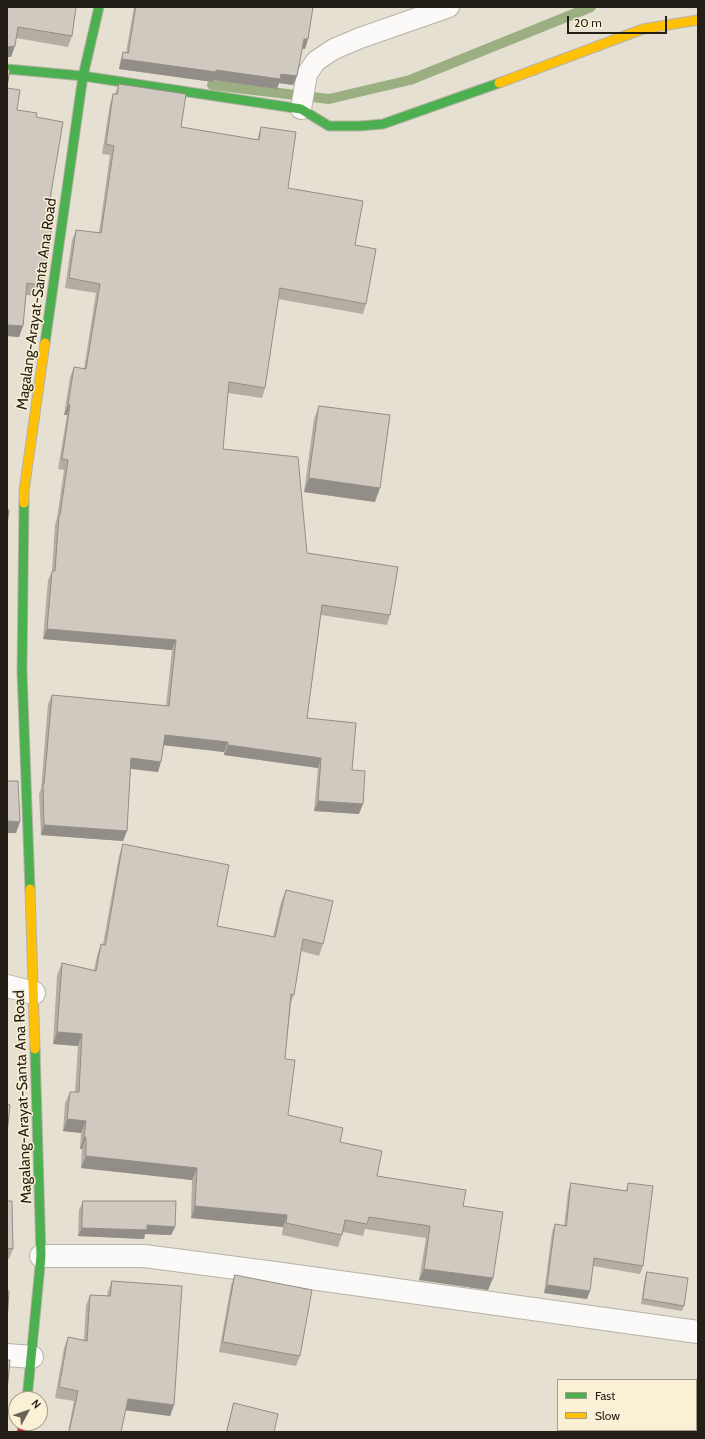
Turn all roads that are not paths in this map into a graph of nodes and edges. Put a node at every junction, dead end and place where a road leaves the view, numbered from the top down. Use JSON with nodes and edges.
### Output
{"nodes":[{"id":1,"x":99,"y":7,"type":"edge"},
{"id":2,"x":449,"y":7,"type":"edge"},
{"id":3,"x":698,"y":20,"type":"edge"},
{"id":4,"x":7,"y":69,"type":"edge"},
{"id":5,"x":83,"y":76,"type":"junction"},
{"id":6,"x":301,"y":109,"type":"junction"},
{"id":7,"x":7,"y":986,"type":"edge"},
{"id":8,"x":34,"y":993,"type":"junction"},
{"id":9,"x":42,"y":1256,"type":"junction"},
{"id":10,"x":698,"y":1332,"type":"edge"},
{"id":11,"x":7,"y":1355,"type":"edge"},
{"id":12,"x":32,"y":1356,"type":"junction"},
{"id":13,"x":27,"y":1391,"type":"edge"}],
"edges":[{"from":1,"to":5,"type":"main road","name":"Magalang-Arayat-Santa Ana Road"},
{"from":2,"to":6,"type":"lane"},
{"from":3,"to":6,"type":"main road"},
{"from":4,"to":5,"type":"main road"},
{"from":5,"to":6,"type":"main road"},
{"from":5,"to":8,"type":"main road","name":"Magalang-Arayat-Santa Ana Road"},
{"from":7,"to":8,"type":"street"},
{"from":8,"to":9,"type":"main road","name":"Magalang-Arayat-Santa Ana Road"},
{"from":9,"to":10,"type":"street"},
{"from":9,"to":12,"type":"main road","name":"Magalang-Arayat-Santa Ana Road"},
{"from":11,"to":12,"type":"street"},
{"from":12,"to":13,"type":"main road","name":"Magalang-Arayat-Santa Ana Road"}]}
